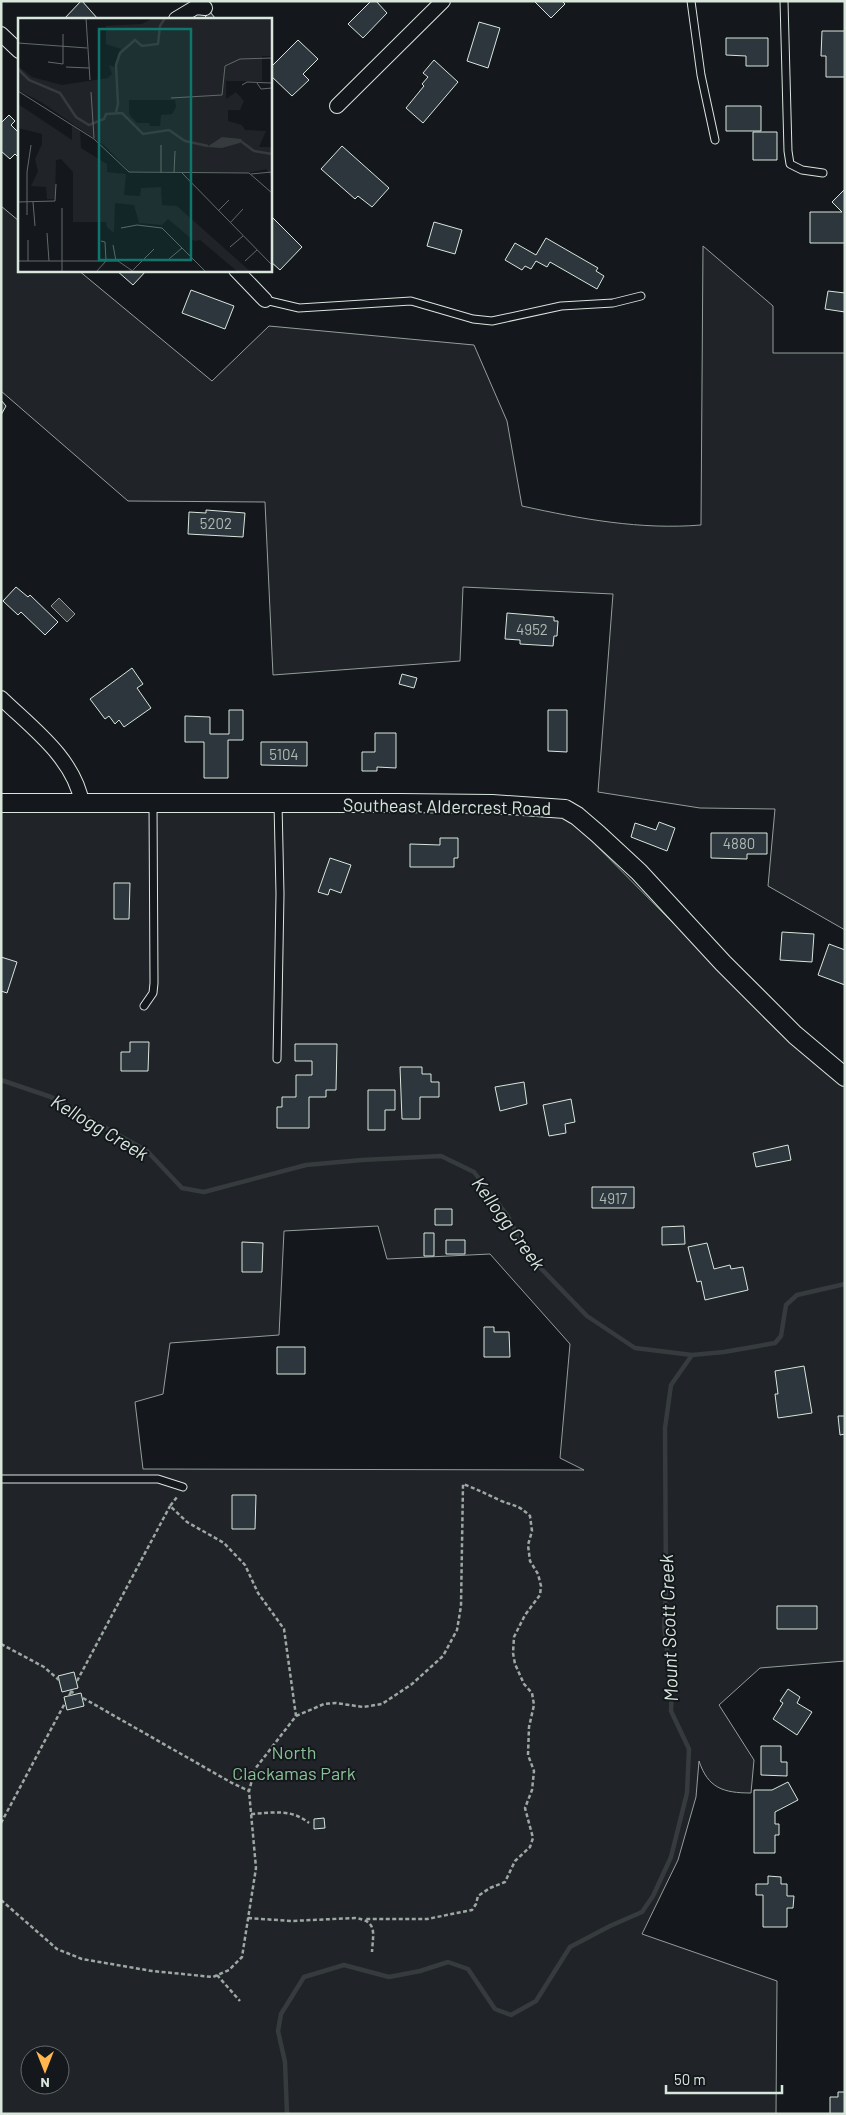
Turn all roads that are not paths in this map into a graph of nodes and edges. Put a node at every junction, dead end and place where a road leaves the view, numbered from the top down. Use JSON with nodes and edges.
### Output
{"nodes":[{"id":1,"x":443,"y":1,"type":"edge"},
{"id":2,"x":691,"y":1,"type":"edge"},
{"id":3,"x":784,"y":1,"type":"edge"},
{"id":4,"x":205,"y":8,"type":"dead end"},
{"id":5,"x":178,"y":18,"type":"edge"},
{"id":6,"x":1,"y":34,"type":"edge"},
{"id":7,"x":18,"y":50,"type":"edge"},
{"id":8,"x":337,"y":106,"type":"dead end"},
{"id":9,"x":715,"y":140,"type":"dead end"},
{"id":10,"x":823,"y":172,"type":"dead end"},
{"id":11,"x":237,"y":271,"type":"edge"},
{"id":12,"x":641,"y":296,"type":"dead end"},
{"id":13,"x":265,"y":300,"type":"joint"},
{"id":14,"x":1,"y":698,"type":"edge"},
{"id":15,"x":1,"y":803,"type":"edge"},
{"id":16,"x":82,"y":803,"type":"junction"},
{"id":17,"x":153,"y":803,"type":"junction"},
{"id":18,"x":278,"y":803,"type":"junction"},
{"id":19,"x":144,"y":1006,"type":"dead end"},
{"id":20,"x":277,"y":1059,"type":"dead end"},
{"id":21,"x":845,"y":1077,"type":"edge"},
{"id":22,"x":1,"y":1479,"type":"edge"},
{"id":23,"x":183,"y":1487,"type":"road end"}],
"edges":[{"from":1,"to":8,"type":"street"},
{"from":2,"to":9,"type":"lane"},
{"from":3,"to":10,"type":"lane"},
{"from":4,"to":5,"type":"street"},
{"from":6,"to":7,"type":"street"},
{"from":11,"to":13,"type":"street"},
{"from":12,"to":13,"type":"lane"},
{"from":14,"to":16,"type":"street"},
{"from":15,"to":16,"type":"street","name":"Southeast Aldercrest Road"},
{"from":16,"to":17,"type":"street","name":"Southeast Aldercrest Road"},
{"from":17,"to":18,"type":"street","name":"Southeast Aldercrest Road"},
{"from":17,"to":19,"type":"lane"},
{"from":18,"to":20,"type":"lane"},
{"from":18,"to":21,"type":"street","name":"Southeast Aldercrest Road"},
{"from":22,"to":23,"type":"lane"}]}
